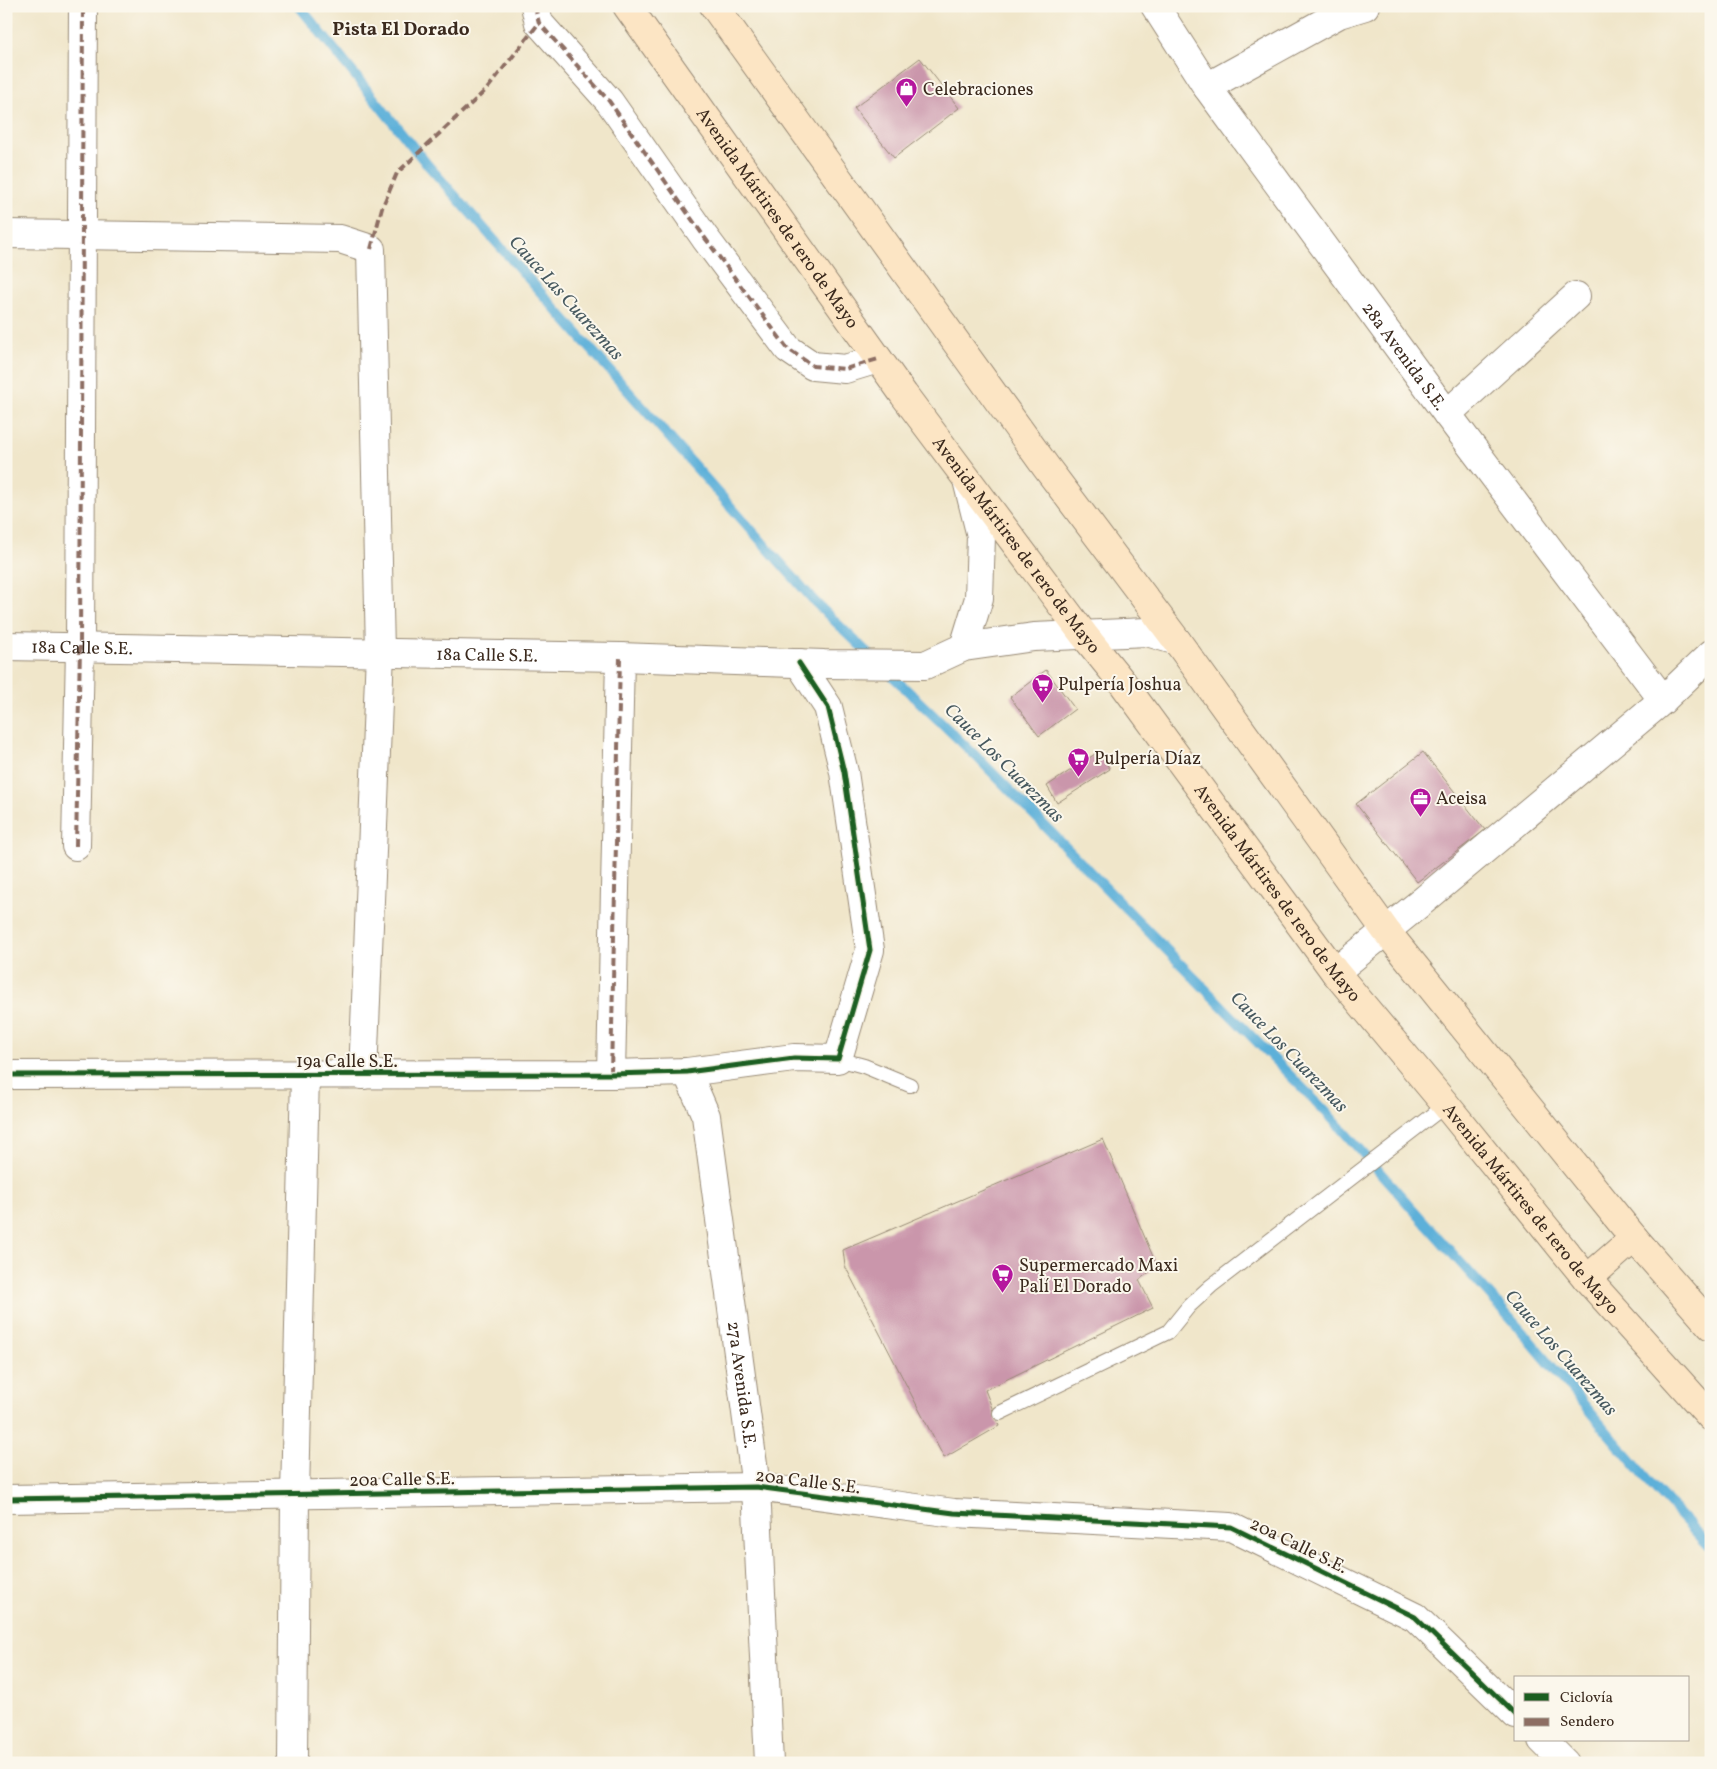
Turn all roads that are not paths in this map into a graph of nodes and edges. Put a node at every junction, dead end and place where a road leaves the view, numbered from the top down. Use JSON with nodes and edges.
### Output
{"nodes":[{"id":1,"x":83,"y":6,"type":"edge"},
{"id":2,"x":535,"y":6,"type":"edge"},
{"id":3,"x":627,"y":6,"type":"edge"},
{"id":4,"x":714,"y":6,"type":"edge"},
{"id":5,"x":1154,"y":6,"type":"edge"},
{"id":6,"x":1365,"y":6,"type":"edge"},
{"id":7,"x":1207,"y":87,"type":"junction"},
{"id":8,"x":6,"y":234,"type":"edge"},
{"id":9,"x":81,"y":235,"type":"junction"},
{"id":10,"x":1576,"y":296,"type":"dead end"},
{"id":11,"x":878,"y":359,"type":"junction"},
{"id":12,"x":1447,"y":414,"type":"junction"},
{"id":13,"x":967,"y":480,"type":"junction"},
{"id":14,"x":1084,"y":635,"type":"junction"},
{"id":15,"x":1177,"y":641,"type":"junction"},
{"id":16,"x":6,"y":646,"type":"edge"},
{"id":17,"x":80,"y":647,"type":"junction"},
{"id":18,"x":964,"y":647,"type":"junction"},
{"id":19,"x":380,"y":652,"type":"junction"},
{"id":20,"x":1711,"y":654,"type":"edge"},
{"id":21,"x":620,"y":657,"type":"junction"},
{"id":22,"x":812,"y":664,"type":"junction"},
{"id":23,"x":1663,"y":700,"type":"junction"},
{"id":24,"x":76,"y":846,"type":"dead end"},
{"id":25,"x":1386,"y":931,"type":"junction"},
{"id":26,"x":1335,"y":972,"type":"junction"},
{"id":27,"x":838,"y":1059,"type":"junction"},
{"id":28,"x":687,"y":1072,"type":"junction"},
{"id":29,"x":611,"y":1074,"type":"junction"},
{"id":30,"x":6,"y":1075,"type":"edge"},
{"id":31,"x":305,"y":1075,"type":"junction"},
{"id":32,"x":364,"y":1075,"type":"junction"},
{"id":33,"x":910,"y":1085,"type":"dead end"},
{"id":34,"x":1446,"y":1105,"type":"junction"},
{"id":35,"x":1634,"y":1238,"type":"junction"},
{"id":36,"x":1587,"y":1279,"type":"junction"},
{"id":37,"x":1711,"y":1326,"type":"edge"},
{"id":38,"x":1000,"y":1413,"type":"dead end"},
{"id":39,"x":1711,"y":1417,"type":"edge"},
{"id":40,"x":756,"y":1486,"type":"junction"},
{"id":41,"x":294,"y":1494,"type":"junction"},
{"id":42,"x":6,"y":1499,"type":"edge"},
{"id":43,"x":1514,"y":1712,"type":"edge"},
{"id":44,"x":1544,"y":1742,"type":"edge"},
{"id":45,"x":293,"y":1763,"type":"edge"},
{"id":46,"x":769,"y":1763,"type":"edge"},
{"id":47,"x":1565,"y":1763,"type":"edge"}],
"edges":[{"from":1,"to":9,"type":"street"},
{"from":2,"to":11,"type":"street"},
{"from":3,"to":11,"type":"main road","name":"Avenida Mártires de 1ero de Mayo"},
{"from":4,"to":15,"type":"main road"},
{"from":5,"to":7,"type":"street","name":"28a Avenida S.E."},
{"from":6,"to":7,"type":"street"},
{"from":7,"to":12,"type":"street","name":"28a Avenida S.E."},
{"from":8,"to":9,"type":"street"},
{"from":9,"to":17,"type":"street"},
{"from":9,"to":19,"type":"street"},
{"from":10,"to":12,"type":"street"},
{"from":11,"to":13,"type":"main road","name":"Avenida Mártires de 1ero de Mayo"},
{"from":12,"to":23,"type":"street","name":"28a Avenida S.E."},
{"from":13,"to":14,"type":"main road","name":"Avenida Mártires de 1ero de Mayo"},
{"from":13,"to":18,"type":"street"},
{"from":14,"to":15,"type":"street","name":"18a Calle S.E."},
{"from":14,"to":18,"type":"street","name":"18a Calle S.E."},
{"from":14,"to":26,"type":"main road","name":"Avenida Mártires de 1ero de Mayo"},
{"from":15,"to":25,"type":"main road"},
{"from":16,"to":17,"type":"street","name":"18a Calle S.E."},
{"from":17,"to":19,"type":"street","name":"18a Calle S.E."},
{"from":17,"to":24,"type":"street"},
{"from":18,"to":22,"type":"street","name":"18a Calle S.E."},
{"from":19,"to":21,"type":"street","name":"18a Calle S.E."},
{"from":19,"to":32,"type":"street"},
{"from":20,"to":23,"type":"street"},
{"from":21,"to":22,"type":"street","name":"18a Calle S.E."},
{"from":21,"to":29,"type":"street"},
{"from":22,"to":27,"type":"street"},
{"from":23,"to":25,"type":"street"},
{"from":25,"to":26,"type":"street"},
{"from":25,"to":35,"type":"main road"},
{"from":26,"to":34,"type":"main road","name":"Avenida Mártires de 1ero de Mayo"},
{"from":27,"to":28,"type":"street","name":"19a Calle S.E."},
{"from":27,"to":33,"type":"lane"},
{"from":28,"to":29,"type":"street","name":"19a Calle S.E."},
{"from":28,"to":40,"type":"street","name":"27a Avenida S.E."},
{"from":29,"to":32,"type":"street","name":"19a Calle S.E."},
{"from":30,"to":31,"type":"street","name":"19a Calle S.E."},
{"from":31,"to":32,"type":"street","name":"19a Calle S.E."},
{"from":31,"to":41,"type":"street"},
{"from":34,"to":36,"type":"main road","name":"Avenida Mártires de 1ero de Mayo"},
{"from":34,"to":38,"type":"lane"},
{"from":35,"to":36,"type":"main road"},
{"from":35,"to":37,"type":"main road"},
{"from":36,"to":39,"type":"main road","name":"Avenida Mártires de 1ero de Mayo"},
{"from":40,"to":41,"type":"street","name":"20a Calle S.E."},
{"from":40,"to":43,"type":"street","name":"20a Calle S.E."},
{"from":40,"to":46,"type":"street","name":"27a Avenida S.E."},
{"from":41,"to":42,"type":"street","name":"20a Calle S.E."},
{"from":41,"to":45,"type":"street"},
{"from":44,"to":47,"type":"street"}]}
